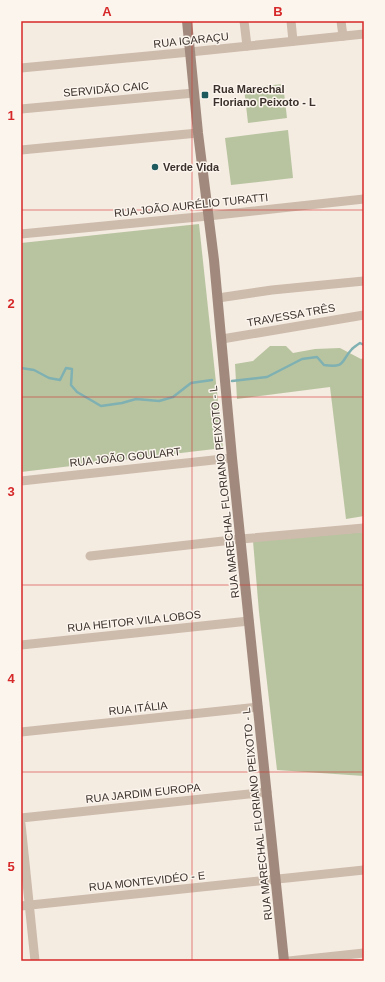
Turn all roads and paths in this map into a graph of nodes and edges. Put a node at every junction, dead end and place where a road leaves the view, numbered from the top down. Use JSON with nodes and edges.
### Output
{"nodes":[{"id":1,"x":187,"y":21,"type":"edge"},
{"id":2,"x":244,"y":21,"type":"edge"},
{"id":3,"x":291,"y":21,"type":"edge"},
{"id":4,"x":341,"y":21,"type":"edge"},
{"id":5,"x":364,"y":34,"type":"edge"},
{"id":6,"x":342,"y":36,"type":"junction"},
{"id":7,"x":293,"y":41,"type":"junction"},
{"id":8,"x":247,"y":46,"type":"junction"},
{"id":9,"x":190,"y":52,"type":"junction"},
{"id":10,"x":21,"y":68,"type":"edge"},
{"id":11,"x":194,"y":93,"type":"junction"},
{"id":12,"x":21,"y":109,"type":"edge"},
{"id":13,"x":198,"y":132,"type":"junction"},
{"id":14,"x":21,"y":150,"type":"edge"},
{"id":15,"x":364,"y":199,"type":"edge"},
{"id":16,"x":208,"y":216,"type":"junction"},
{"id":17,"x":21,"y":234,"type":"edge"},
{"id":18,"x":364,"y":281,"type":"edge"},
{"id":19,"x":218,"y":298,"type":"junction"},
{"id":20,"x":364,"y":314,"type":"edge"},
{"id":21,"x":222,"y":339,"type":"junction"},
{"id":22,"x":232,"y":458,"type":"junction"},
{"id":23,"x":21,"y":481,"type":"edge"},
{"id":24,"x":364,"y":528,"type":"edge"},
{"id":25,"x":241,"y":539,"type":"junction"},
{"id":26,"x":90,"y":556,"type":"dead end"},
{"id":27,"x":249,"y":621,"type":"junction"},
{"id":28,"x":21,"y":645,"type":"edge"},
{"id":29,"x":258,"y":707,"type":"junction"},
{"id":30,"x":21,"y":732,"type":"edge"},
{"id":31,"x":267,"y":792,"type":"junction"},
{"id":32,"x":21,"y":818,"type":"edge"},
{"id":33,"x":21,"y":824,"type":"edge"},
{"id":34,"x":364,"y":870,"type":"edge"},
{"id":35,"x":276,"y":879,"type":"junction"},
{"id":36,"x":25,"y":906,"type":"edge"},
{"id":37,"x":364,"y":954,"type":"edge"},
{"id":38,"x":35,"y":961,"type":"edge"},
{"id":39,"x":284,"y":961,"type":"edge"},
{"id":40,"x":289,"y":961,"type":"edge"}],
"edges":[{"from":1,"to":9,"type":"street","name":"RUA MARECHAL FLORIANO PEIXOTO - L"},
{"from":2,"to":8,"type":"street"},
{"from":3,"to":7,"type":"street"},
{"from":4,"to":6,"type":"street"},
{"from":5,"to":6,"type":"street","name":"RUA IGARAÇU"},
{"from":6,"to":7,"type":"street","name":"RUA IGARAÇU"},
{"from":7,"to":8,"type":"street","name":"RUA IGARAÇU"},
{"from":8,"to":9,"type":"street","name":"RUA IGARAÇU"},
{"from":9,"to":10,"type":"street","name":"RUA IGARAÇU"},
{"from":9,"to":11,"type":"street","name":"RUA MARECHAL FLORIANO PEIXOTO - L"},
{"from":11,"to":12,"type":"street","name":"SERVIDÃO CAIC"},
{"from":11,"to":13,"type":"street","name":"RUA MARECHAL FLORIANO PEIXOTO - L"},
{"from":13,"to":14,"type":"street"},
{"from":13,"to":16,"type":"street","name":"RUA MARECHAL FLORIANO PEIXOTO - L"},
{"from":15,"to":16,"type":"street","name":"RUA JOÃO AURÉLIO TURATTI"},
{"from":16,"to":17,"type":"street","name":"RUA JOÃO AURÉLIO TURATTI"},
{"from":16,"to":19,"type":"street","name":"RUA MARECHAL FLORIANO PEIXOTO - L"},
{"from":18,"to":19,"type":"street"},
{"from":19,"to":21,"type":"street","name":"RUA MARECHAL FLORIANO PEIXOTO - L"},
{"from":20,"to":21,"type":"street","name":"TRAVESSA TRÊS"},
{"from":21,"to":22,"type":"street","name":"RUA MARECHAL FLORIANO PEIXOTO - L"},
{"from":22,"to":23,"type":"street","name":"RUA JOÃO GOULART"},
{"from":22,"to":25,"type":"street","name":"RUA MARECHAL FLORIANO PEIXOTO - L"},
{"from":24,"to":25,"type":"street"},
{"from":25,"to":26,"type":"street"},
{"from":25,"to":27,"type":"street","name":"RUA MARECHAL FLORIANO PEIXOTO - L"},
{"from":27,"to":28,"type":"street","name":"RUA HEITOR VILA LOBOS"},
{"from":27,"to":29,"type":"street","name":"RUA MARECHAL FLORIANO PEIXOTO - L"},
{"from":29,"to":30,"type":"street","name":"RUA ITÁLIA"},
{"from":29,"to":31,"type":"street","name":"RUA MARECHAL FLORIANO PEIXOTO - L"},
{"from":31,"to":32,"type":"street","name":"RUA JARDIM EUROPA"},
{"from":31,"to":35,"type":"street","name":"RUA MARECHAL FLORIANO PEIXOTO - L"},
{"from":33,"to":36,"type":"street"},
{"from":34,"to":35,"type":"street","name":"RUA MONTEVIDÉO - E"},
{"from":35,"to":36,"type":"street","name":"RUA MONTEVIDÉO - E"},
{"from":35,"to":39,"type":"street","name":"RUA MARECHAL FLORIANO PEIXOTO - L"},
{"from":36,"to":38,"type":"street"},
{"from":37,"to":40,"type":"street"}]}
